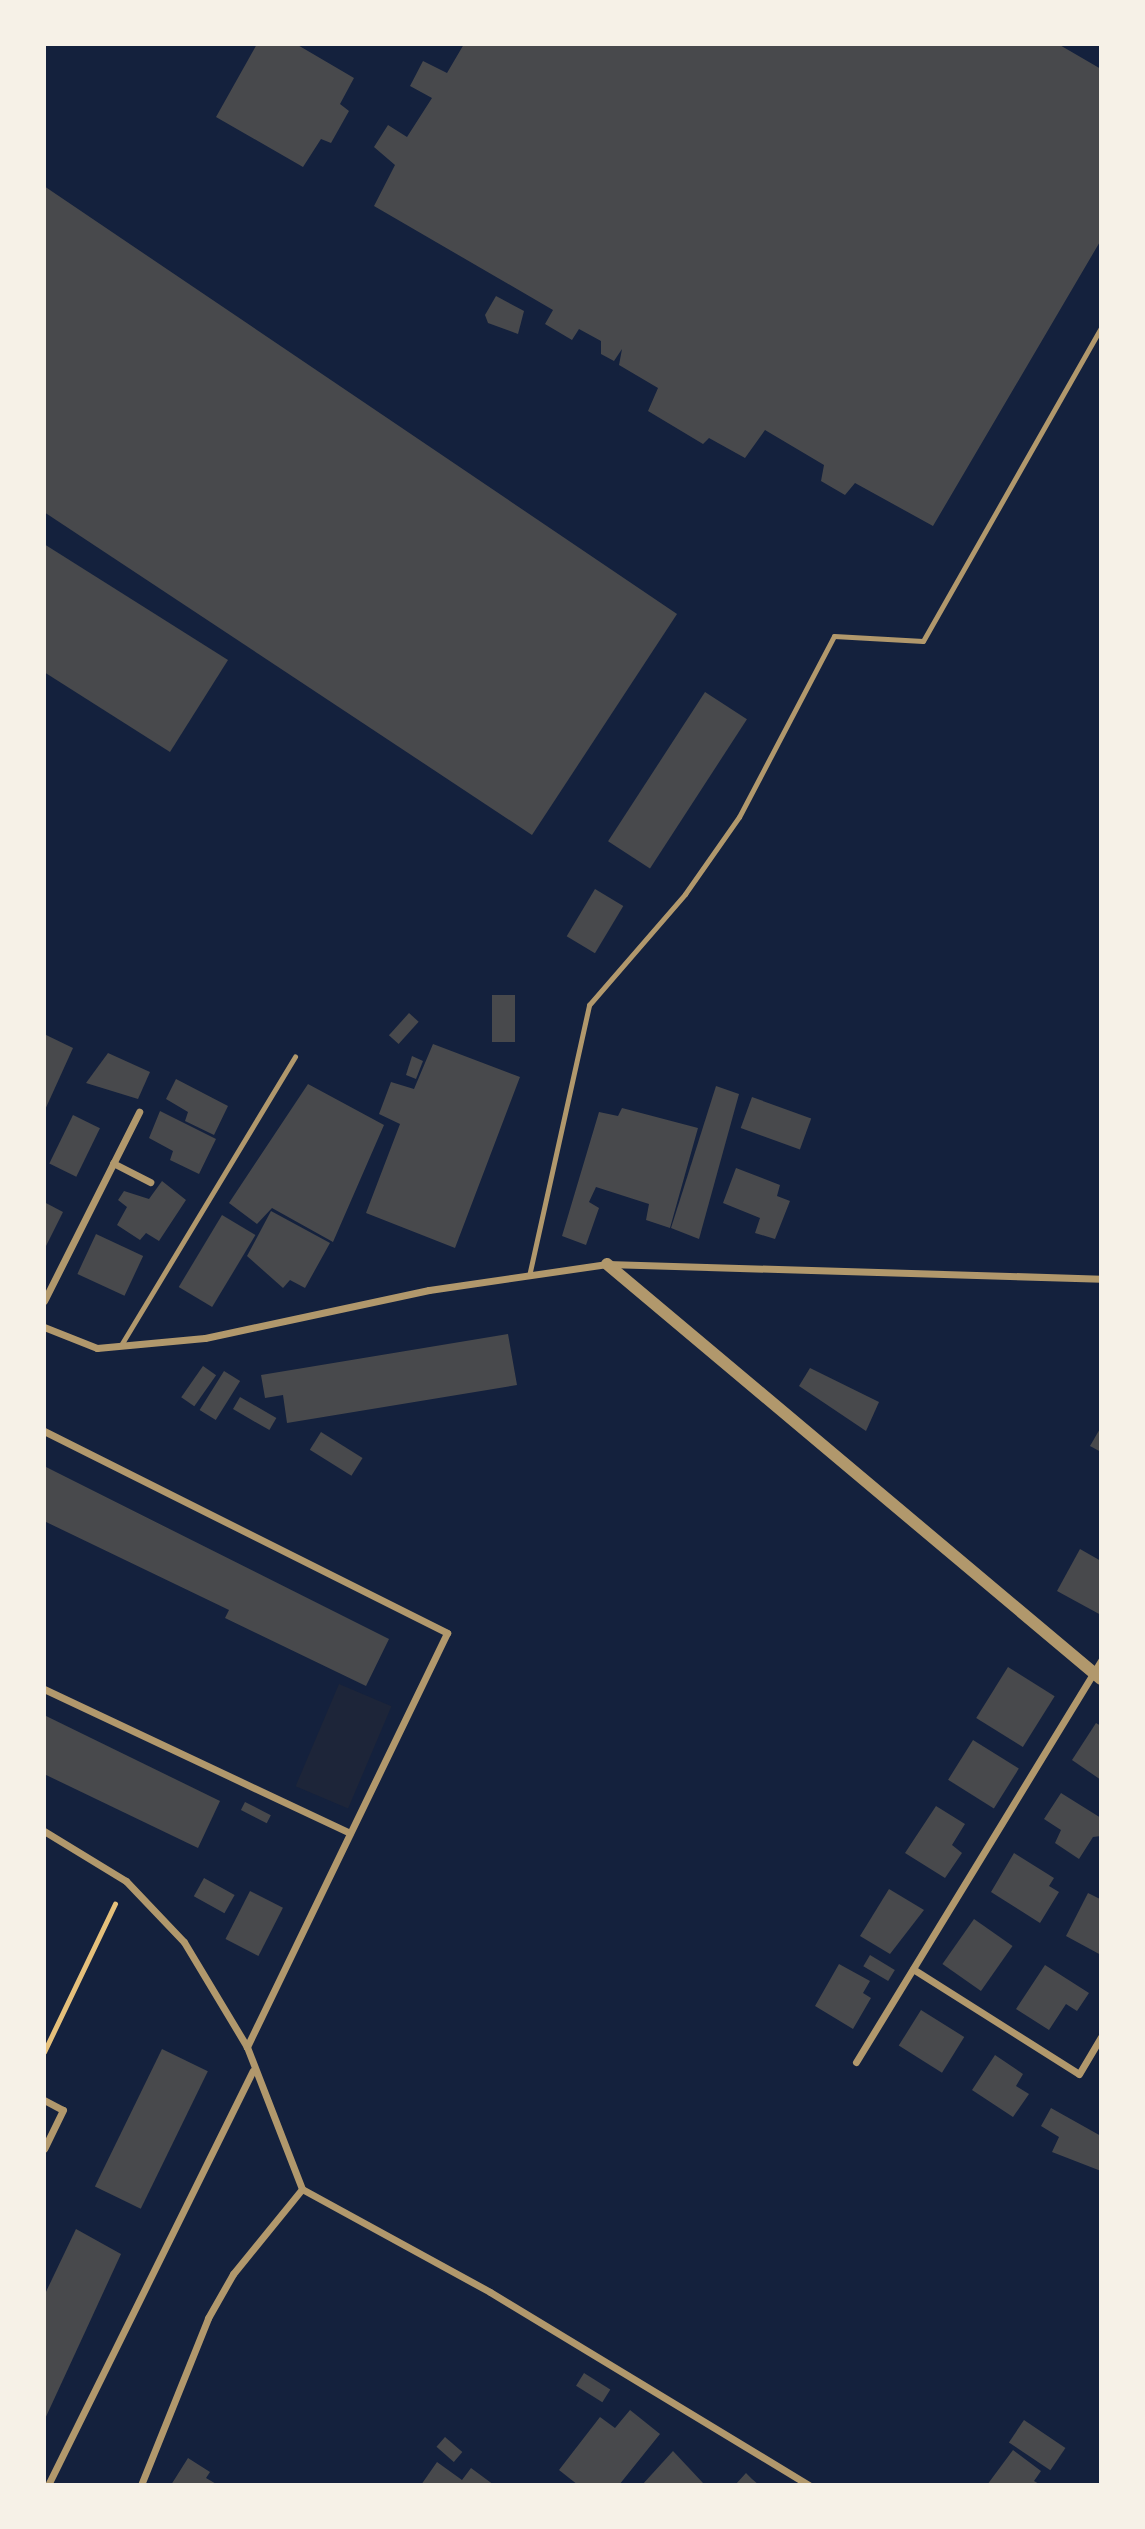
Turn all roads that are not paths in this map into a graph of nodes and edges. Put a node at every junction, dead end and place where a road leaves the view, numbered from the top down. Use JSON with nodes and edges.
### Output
{"nodes":[{"id":1,"x":1101,"y":328,"type":"edge"},
{"id":2,"x":295,"y":1056,"type":"dead end"},
{"id":3,"x":139,"y":1112,"type":"dead end"},
{"id":4,"x":113,"y":1164,"type":"junction"},
{"id":5,"x":150,"y":1182,"type":"dead end"},
{"id":6,"x":607,"y":1264,"type":"junction"},
{"id":7,"x":529,"y":1276,"type":"junction"},
{"id":8,"x":1101,"y":1279,"type":"edge"},
{"id":9,"x":44,"y":1301,"type":"edge"},
{"id":10,"x":44,"y":1327,"type":"edge"},
{"id":11,"x":121,"y":1345,"type":"junction"},
{"id":12,"x":44,"y":1431,"type":"edge"},
{"id":13,"x":1101,"y":1660,"type":"edge"},
{"id":14,"x":1097,"y":1676,"type":"edge"},
{"id":15,"x":44,"y":1689,"type":"edge"},
{"id":16,"x":44,"y":1831,"type":"edge"},
{"id":17,"x":350,"y":1833,"type":"junction"},
{"id":18,"x":913,"y":1969,"type":"junction"},
{"id":19,"x":1101,"y":2037,"type":"edge"},
{"id":20,"x":247,"y":2047,"type":"junction"},
{"id":21,"x":856,"y":2062,"type":"dead end"},
{"id":22,"x":253,"y":2071,"type":"junction"},
{"id":23,"x":44,"y":2101,"type":"edge"},
{"id":24,"x":44,"y":2150,"type":"edge"},
{"id":25,"x":302,"y":2189,"type":"junction"},
{"id":26,"x":48,"y":2485,"type":"edge"},
{"id":27,"x":141,"y":2485,"type":"edge"},
{"id":28,"x":809,"y":2485,"type":"edge"}],
"edges":[{"from":1,"to":7,"type":"lane"},
{"from":2,"to":11,"type":"lane"},
{"from":3,"to":4,"type":"street"},
{"from":4,"to":5,"type":"street"},
{"from":4,"to":9,"type":"street"},
{"from":6,"to":7,"type":"street"},
{"from":6,"to":8,"type":"street"},
{"from":6,"to":14,"type":"street"},
{"from":7,"to":11,"type":"street"},
{"from":10,"to":11,"type":"street"},
{"from":12,"to":17,"type":"street"},
{"from":13,"to":14,"type":"street"},
{"from":14,"to":18,"type":"street"},
{"from":15,"to":17,"type":"street"},
{"from":16,"to":20,"type":"street"},
{"from":17,"to":20,"type":"street"},
{"from":18,"to":19,"type":"street"},
{"from":18,"to":21,"type":"street"},
{"from":20,"to":22,"type":"street"},
{"from":22,"to":25,"type":"street"},
{"from":22,"to":26,"type":"street"},
{"from":23,"to":24,"type":"street"},
{"from":25,"to":27,"type":"street"},
{"from":25,"to":28,"type":"street"}]}
